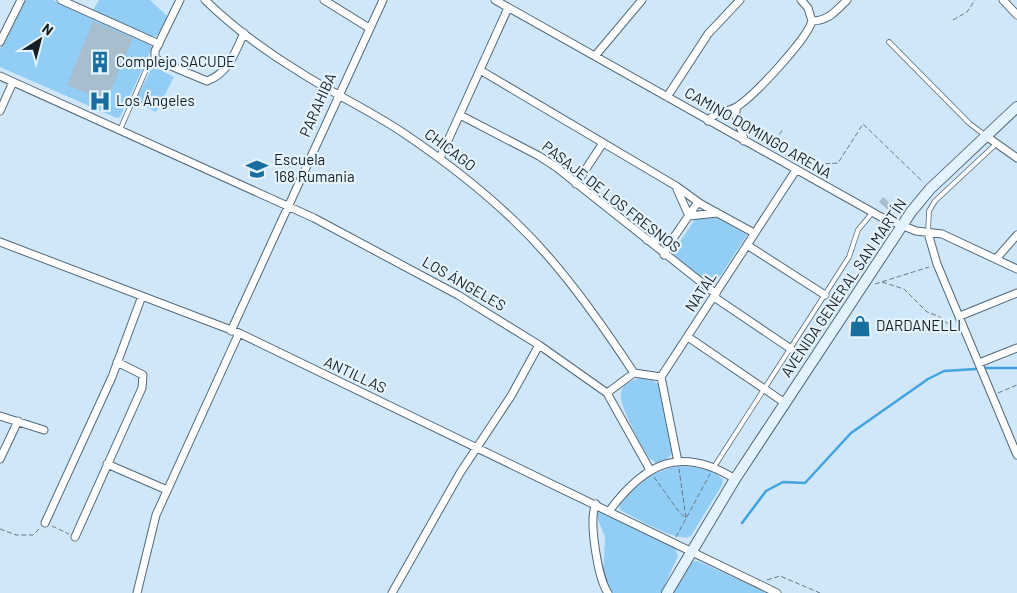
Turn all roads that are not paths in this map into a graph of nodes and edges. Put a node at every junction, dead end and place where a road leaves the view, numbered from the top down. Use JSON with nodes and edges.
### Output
{"nodes":[{"id":1,"x":21,"y":0,"type":"edge"},
{"id":2,"x":180,"y":0,"type":"edge"},
{"id":3,"x":205,"y":0,"type":"edge"},
{"id":4,"x":324,"y":0,"type":"edge"},
{"id":5,"x":383,"y":0,"type":"edge"},
{"id":6,"x":495,"y":0,"type":"edge"},
{"id":7,"x":642,"y":0,"type":"edge"},
{"id":8,"x":740,"y":0,"type":"edge"},
{"id":9,"x":801,"y":0,"type":"edge"},
{"id":10,"x":847,"y":0,"type":"edge"},
{"id":11,"x":1003,"y":0,"type":"edge"},
{"id":12,"x":65,"y":1,"type":"edge"},
{"id":13,"x":508,"y":8,"type":"junction"},
{"id":14,"x":1017,"y":15,"type":"edge"},
{"id":15,"x":812,"y":21,"type":"junction"},
{"id":16,"x":369,"y":28,"type":"junction"},
{"id":17,"x":244,"y":33,"type":"junction"},
{"id":18,"x":0,"y":42,"type":"edge"},
{"id":19,"x":889,"y":42,"type":"dead end"},
{"id":20,"x":159,"y":44,"type":"junction"},
{"id":21,"x":595,"y":56,"type":"junction"},
{"id":22,"x":155,"y":57,"type":"junction"},
{"id":23,"x":480,"y":70,"type":"junction"},
{"id":24,"x":0,"y":76,"type":"edge"},
{"id":25,"x":13,"y":82,"type":"junction"},
{"id":26,"x":338,"y":94,"type":"junction"},
{"id":27,"x":667,"y":97,"type":"junction"},
{"id":28,"x":737,"y":107,"type":"junction"},
{"id":29,"x":1017,"y":107,"type":"edge"},
{"id":30,"x":0,"y":111,"type":"edge"},
{"id":31,"x":460,"y":115,"type":"junction"},
{"id":32,"x":708,"y":121,"type":"junction"},
{"id":33,"x":120,"y":130,"type":"junction"},
{"id":34,"x":986,"y":136,"type":"junction"},
{"id":35,"x":744,"y":141,"type":"junction"},
{"id":36,"x":604,"y":143,"type":"junction"},
{"id":37,"x":996,"y":144,"type":"junction"},
{"id":38,"x":440,"y":158,"type":"junction"},
{"id":39,"x":1017,"y":158,"type":"edge"},
{"id":40,"x":796,"y":170,"type":"junction"},
{"id":41,"x":576,"y":184,"type":"junction"},
{"id":42,"x":676,"y":186,"type":"junction"},
{"id":43,"x":698,"y":202,"type":"junction"},
{"id":44,"x":288,"y":206,"type":"junction"},
{"id":45,"x":717,"y":213,"type":"junction"},
{"id":46,"x":872,"y":213,"type":"junction"},
{"id":47,"x":690,"y":216,"type":"junction"},
{"id":48,"x":901,"y":226,"type":"junction"},
{"id":49,"x":754,"y":233,"type":"junction"},
{"id":50,"x":928,"y":233,"type":"junction"},
{"id":51,"x":1017,"y":235,"type":"edge"},
{"id":52,"x":647,"y":240,"type":"junction"},
{"id":53,"x":672,"y":240,"type":"junction"},
{"id":54,"x":0,"y":242,"type":"edge"},
{"id":55,"x":747,"y":245,"type":"junction"},
{"id":56,"x":664,"y":255,"type":"junction"},
{"id":57,"x":996,"y":259,"type":"junction"},
{"id":58,"x":1017,"y":269,"type":"edge"},
{"id":59,"x":1017,"y":293,"type":"edge"},
{"id":60,"x":825,"y":295,"type":"junction"},
{"id":61,"x":142,"y":296,"type":"junction"},
{"id":62,"x":715,"y":296,"type":"junction"},
{"id":63,"x":960,"y":316,"type":"junction"},
{"id":64,"x":231,"y":331,"type":"junction"},
{"id":65,"x":239,"y":333,"type":"junction"},
{"id":66,"x":688,"y":337,"type":"junction"},
{"id":67,"x":539,"y":345,"type":"junction"},
{"id":68,"x":1017,"y":348,"type":"edge"},
{"id":69,"x":790,"y":349,"type":"junction"},
{"id":70,"x":118,"y":362,"type":"junction"},
{"id":71,"x":980,"y":363,"type":"junction"},
{"id":72,"x":634,"y":373,"type":"junction"},
{"id":73,"x":661,"y":377,"type":"junction"},
{"id":74,"x":764,"y":388,"type":"junction"},
{"id":75,"x":607,"y":393,"type":"junction"},
{"id":76,"x":786,"y":402,"type":"junction"},
{"id":77,"x":0,"y":416,"type":"edge"},
{"id":78,"x":18,"y":422,"type":"junction"},
{"id":79,"x":44,"y":430,"type":"dead end"},
{"id":80,"x":1014,"y":437,"type":"edge"},
{"id":81,"x":476,"y":448,"type":"junction"},
{"id":82,"x":1017,"y":455,"type":"edge"},
{"id":83,"x":0,"y":459,"type":"edge"},
{"id":84,"x":678,"y":462,"type":"junction"},
{"id":85,"x":107,"y":464,"type":"junction"},
{"id":86,"x":714,"y":467,"type":"junction"},
{"id":87,"x":650,"y":470,"type":"junction"},
{"id":88,"x":735,"y":479,"type":"junction"},
{"id":89,"x":167,"y":490,"type":"junction"},
{"id":90,"x":596,"y":504,"type":"junction"},
{"id":91,"x":610,"y":510,"type":"junction"},
{"id":92,"x":46,"y":523,"type":"road end"},
{"id":93,"x":75,"y":537,"type":"road end"},
{"id":94,"x":691,"y":551,"type":"junction"},
{"id":95,"x":765,"y":589,"type":"edge"},
{"id":96,"x":136,"y":593,"type":"edge"},
{"id":97,"x":392,"y":593,"type":"edge"},
{"id":98,"x":608,"y":593,"type":"edge"},
{"id":99,"x":667,"y":593,"type":"edge"},
{"id":100,"x":777,"y":593,"type":"edge"}],
"edges":[{"from":1,"to":18,"type":"street"},
{"from":2,"to":20,"type":"street"},
{"from":3,"to":17,"type":"street","name":"CHICAGO"},
{"from":4,"to":16,"type":"street"},
{"from":5,"to":16,"type":"street","name":"PARAHIBA"},
{"from":6,"to":13,"type":"street","name":"CAMINO DOMINGO ARENA"},
{"from":7,"to":21,"type":"street"},
{"from":8,"to":27,"type":"street"},
{"from":9,"to":15,"type":"street"},
{"from":10,"to":15,"type":"street"},
{"from":11,"to":14,"type":"street"},
{"from":12,"to":20,"type":"street"},
{"from":13,"to":21,"type":"street","name":"CAMINO DOMINGO ARENA"},
{"from":13,"to":23,"type":"street"},
{"from":15,"to":28,"type":"street"},
{"from":16,"to":26,"type":"street","name":"PARAHIBA"},
{"from":17,"to":22,"type":"street"},
{"from":17,"to":26,"type":"street","name":"CHICAGO"},
{"from":19,"to":34,"type":"lane"},
{"from":20,"to":22,"type":"street"},
{"from":21,"to":27,"type":"street","name":"CAMINO DOMINGO ARENA"},
{"from":22,"to":33,"type":"lane"},
{"from":23,"to":31,"type":"street"},
{"from":23,"to":36,"type":"street"},
{"from":24,"to":25,"type":"street","name":"LOS ÁNGELES"},
{"from":25,"to":30,"type":"street"},
{"from":25,"to":33,"type":"street","name":"LOS ÁNGELES"},
{"from":26,"to":38,"type":"street","name":"CHICAGO"},
{"from":26,"to":44,"type":"street","name":"PARAHIBA"},
{"from":27,"to":32,"type":"street","name":"CAMINO DOMINGO ARENA"},
{"from":28,"to":32,"type":"street"},
{"from":28,"to":35,"type":"street"},
{"from":29,"to":34,"type":"main road","name":"AVENIDA GENERAL SAN MARTÍN"},
{"from":31,"to":38,"type":"street"},
{"from":31,"to":41,"type":"street","name":"PASAJE DE LOS FRESNOS"},
{"from":32,"to":35,"type":"street","name":"CAMINO DOMINGO ARENA"},
{"from":33,"to":44,"type":"street","name":"LOS ÁNGELES"},
{"from":34,"to":37,"type":"street"},
{"from":34,"to":48,"type":"main road","name":"AVENIDA GENERAL SAN MARTÍN"},
{"from":35,"to":40,"type":"street","name":"CAMINO DOMINGO ARENA"},
{"from":36,"to":41,"type":"street"},
{"from":36,"to":42,"type":"street"},
{"from":37,"to":39,"type":"street"},
{"from":37,"to":50,"type":"lane","name":"AVENIDA GENERAL SAN MARTÍN"},
{"from":38,"to":72,"type":"street","name":"CHICAGO"},
{"from":40,"to":46,"type":"street","name":"CAMINO DOMINGO ARENA"},
{"from":40,"to":49,"type":"street","name":"NATAL"},
{"from":41,"to":52,"type":"street","name":"PASAJE DE LOS FRESNOS"},
{"from":42,"to":43,"type":"street"},
{"from":42,"to":47,"type":"street"},
{"from":43,"to":45,"type":"street"},
{"from":43,"to":47,"type":"street"},
{"from":44,"to":64,"type":"street","name":"PARAHIBA"},
{"from":44,"to":67,"type":"street","name":"LOS ÁNGELES"},
{"from":45,"to":47,"type":"street"},
{"from":45,"to":49,"type":"street"},
{"from":46,"to":48,"type":"street","name":"CAMINO DOMINGO ARENA"},
{"from":46,"to":60,"type":"lane","name":"AVENIDA GENERAL SAN MARTÍN"},
{"from":47,"to":53,"type":"street"},
{"from":48,"to":50,"type":"street","name":"CAMINO DOMINGO ARENA"},
{"from":48,"to":76,"type":"main road","name":"AVENIDA GENERAL SAN MARTÍN"},
{"from":49,"to":55,"type":"street","name":"NATAL"},
{"from":50,"to":57,"type":"street","name":"CAMINO DOMINGO ARENA"},
{"from":50,"to":63,"type":"street"},
{"from":51,"to":57,"type":"street"},
{"from":52,"to":53,"type":"street"},
{"from":52,"to":56,"type":"street","name":"PASAJE DE LOS FRESNOS"},
{"from":53,"to":56,"type":"street"},
{"from":54,"to":61,"type":"street","name":"ANTILLAS"},
{"from":55,"to":60,"type":"street"},
{"from":55,"to":62,"type":"street","name":"NATAL"},
{"from":56,"to":62,"type":"street","name":"PASAJE DE LOS FRESNOS"},
{"from":57,"to":58,"type":"street","name":"CAMINO DOMINGO ARENA"},
{"from":59,"to":63,"type":"street"},
{"from":60,"to":69,"type":"lane","name":"AVENIDA GENERAL SAN MARTÍN"},
{"from":61,"to":64,"type":"street","name":"ANTILLAS"},
{"from":61,"to":70,"type":"street"},
{"from":62,"to":66,"type":"street","name":"NATAL"},
{"from":62,"to":69,"type":"street","name":"PASAJE DE LOS FRESNOS"},
{"from":63,"to":71,"type":"street"},
{"from":64,"to":65,"type":"street","name":"ANTILLAS"},
{"from":65,"to":81,"type":"street","name":"ANTILLAS"},
{"from":65,"to":89,"type":"street"},
{"from":66,"to":73,"type":"street","name":"NATAL"},
{"from":66,"to":74,"type":"street"},
{"from":67,"to":75,"type":"street","name":"LOS ÁNGELES"},
{"from":67,"to":81,"type":"street"},
{"from":68,"to":71,"type":"street"},
{"from":69,"to":74,"type":"lane","name":"AVENIDA GENERAL SAN MARTÍN"},
{"from":70,"to":85,"type":"street"},
{"from":70,"to":92,"type":"street"},
{"from":71,"to":80,"type":"street"},
{"from":72,"to":73,"type":"street"},
{"from":72,"to":75,"type":"street"},
{"from":73,"to":84,"type":"street"},
{"from":74,"to":76,"type":"street"},
{"from":74,"to":86,"type":"lane","name":"AVENIDA GENERAL SAN MARTÍN"},
{"from":75,"to":87,"type":"street","name":"LOS ÁNGELES"},
{"from":76,"to":88,"type":"main road","name":"AVENIDA GENERAL SAN MARTÍN"},
{"from":77,"to":78,"type":"street"},
{"from":78,"to":79,"type":"street"},
{"from":78,"to":83,"type":"street"},
{"from":80,"to":82,"type":"street"},
{"from":81,"to":90,"type":"street","name":"ANTILLAS"},
{"from":81,"to":97,"type":"street"},
{"from":84,"to":86,"type":"street"},
{"from":84,"to":87,"type":"street"},
{"from":85,"to":89,"type":"street"},
{"from":85,"to":93,"type":"street"},
{"from":86,"to":88,"type":"street"},
{"from":87,"to":91,"type":"street"},
{"from":88,"to":94,"type":"main road","name":"AVENIDA GENERAL SAN MARTÍN"},
{"from":89,"to":96,"type":"street"},
{"from":90,"to":91,"type":"street","name":"ANTILLAS"},
{"from":90,"to":98,"type":"street"},
{"from":91,"to":94,"type":"street","name":"ANTILLAS"},
{"from":94,"to":95,"type":"street","name":"ANTILLAS"},
{"from":94,"to":99,"type":"main road","name":"AVENIDA GENERAL SAN MARTÍN"},
{"from":95,"to":100,"type":"street","name":"ANTILLAS"}]}
